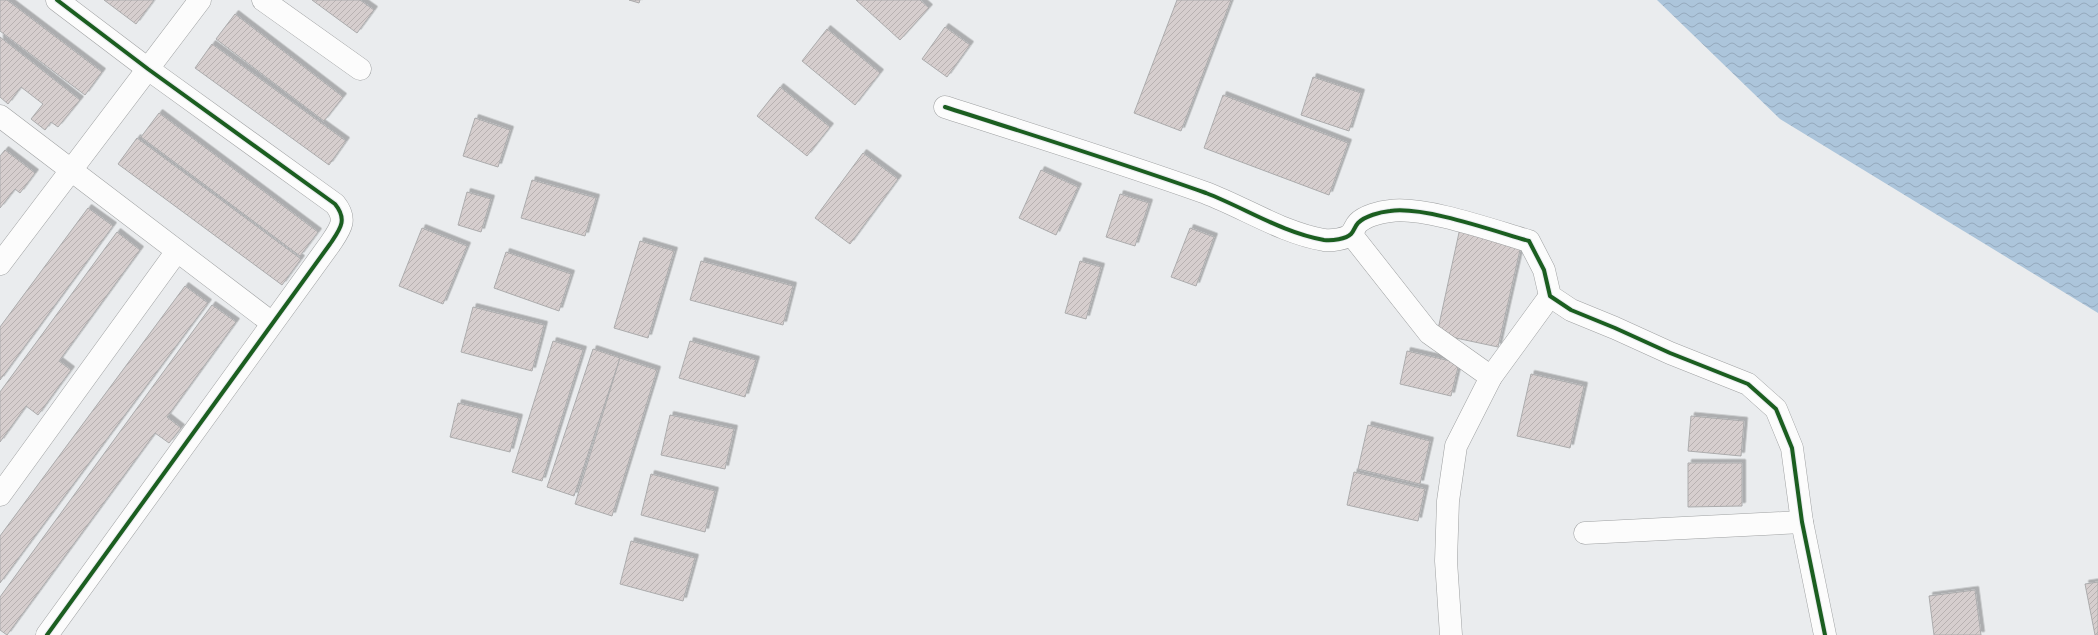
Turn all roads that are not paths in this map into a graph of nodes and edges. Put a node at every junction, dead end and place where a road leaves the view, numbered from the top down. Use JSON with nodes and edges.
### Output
{"nodes":[{"id":1,"x":57,"y":0,"type":"edge"},
{"id":2,"x":200,"y":0,"type":"edge"},
{"id":3,"x":263,"y":0,"type":"edge"},
{"id":4,"x":360,"y":69,"type":"dead end"},
{"id":5,"x":148,"y":70,"type":"junction"},
{"id":6,"x":945,"y":107,"type":"dead end"},
{"id":7,"x":0,"y":116,"type":"edge"},
{"id":8,"x":71,"y":171,"type":"junction"},
{"id":9,"x":1351,"y":234,"type":"junction"},
{"id":10,"x":177,"y":251,"type":"junction"},
{"id":11,"x":0,"y":264,"type":"edge"},
{"id":12,"x":1550,"y":296,"type":"junction"},
{"id":13,"x":272,"y":323,"type":"junction"},
{"id":14,"x":1491,"y":377,"type":"junction"},
{"id":15,"x":0,"y":494,"type":"edge"},
{"id":16,"x":1802,"y":522,"type":"junction"},
{"id":17,"x":1585,"y":533,"type":"dead end"},
{"id":18,"x":46,"y":635,"type":"edge"},
{"id":19,"x":1452,"y":635,"type":"edge"},
{"id":20,"x":1825,"y":635,"type":"edge"}],
"edges":[{"from":1,"to":5,"type":"street"},
{"from":2,"to":5,"type":"street"},
{"from":3,"to":4,"type":"street"},
{"from":5,"to":8,"type":"street"},
{"from":5,"to":13,"type":"street"},
{"from":6,"to":9,"type":"street"},
{"from":7,"to":8,"type":"street"},
{"from":8,"to":10,"type":"street"},
{"from":8,"to":11,"type":"street"},
{"from":9,"to":12,"type":"street"},
{"from":9,"to":14,"type":"street"},
{"from":10,"to":13,"type":"street"},
{"from":10,"to":15,"type":"street"},
{"from":12,"to":14,"type":"street"},
{"from":12,"to":16,"type":"street"},
{"from":13,"to":18,"type":"street"},
{"from":14,"to":19,"type":"street"},
{"from":16,"to":17,"type":"street"},
{"from":16,"to":20,"type":"street"}]}
